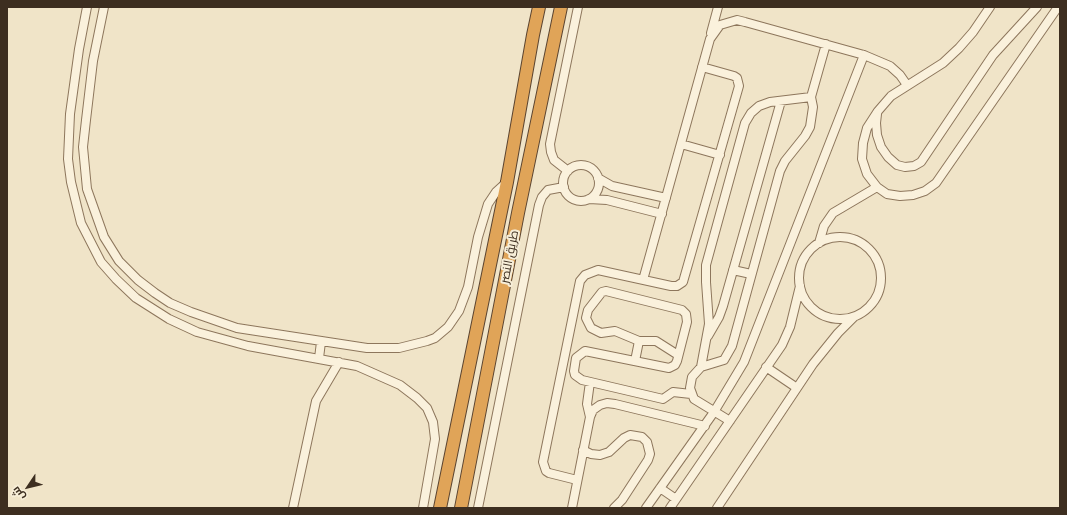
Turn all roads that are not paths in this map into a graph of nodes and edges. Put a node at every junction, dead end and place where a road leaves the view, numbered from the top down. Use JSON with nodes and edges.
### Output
{"nodes":[{"id":1,"x":87,"y":7,"type":"edge"},
{"id":2,"x":104,"y":7,"type":"edge"},
{"id":3,"x":539,"y":7,"type":"edge"},
{"id":4,"x":561,"y":7,"type":"edge"},
{"id":5,"x":578,"y":7,"type":"edge"},
{"id":6,"x":718,"y":7,"type":"edge"},
{"id":7,"x":990,"y":7,"type":"edge"},
{"id":8,"x":1037,"y":7,"type":"edge"},
{"id":9,"x":1058,"y":7,"type":"edge"},
{"id":10,"x":710,"y":39,"type":"junction"},
{"id":11,"x":826,"y":44,"type":"junction"},
{"id":12,"x":864,"y":55,"type":"junction"},
{"id":13,"x":702,"y":67,"type":"junction"},
{"id":14,"x":908,"y":85,"type":"junction"},
{"id":15,"x":812,"y":97,"type":"junction"},
{"id":16,"x":781,"y":101,"type":"junction"},
{"id":17,"x":878,"y":111,"type":"junction"},
{"id":18,"x":681,"y":144,"type":"junction"},
{"id":19,"x":720,"y":155,"type":"junction"},
{"id":20,"x":568,"y":171,"type":"junction"},
{"id":21,"x":598,"y":178,"type":"junction"},
{"id":22,"x":507,"y":182,"type":"junction"},
{"id":23,"x":564,"y":187,"type":"junction"},
{"id":24,"x":877,"y":187,"type":"junction"},
{"id":25,"x":666,"y":198,"type":"junction"},
{"id":26,"x":588,"y":199,"type":"junction"},
{"id":27,"x":662,"y":214,"type":"junction"},
{"id":28,"x":819,"y":243,"type":"junction"},
{"id":29,"x":733,"y":270,"type":"junction"},
{"id":30,"x":752,"y":274,"type":"junction"},
{"id":31,"x":643,"y":280,"type":"junction"},
{"id":32,"x":800,"y":286,"type":"junction"},
{"id":33,"x":855,"y":316,"type":"junction"},
{"id":34,"x":707,"y":336,"type":"junction"},
{"id":35,"x":321,"y":342,"type":"junction"},
{"id":36,"x":639,"y":342,"type":"junction"},
{"id":37,"x":678,"y":355,"type":"junction"},
{"id":38,"x":319,"y":358,"type":"junction"},
{"id":39,"x":635,"y":361,"type":"junction"},
{"id":40,"x":339,"y":362,"type":"junction"},
{"id":41,"x":701,"y":367,"type":"junction"},
{"id":42,"x":766,"y":367,"type":"junction"},
{"id":43,"x":590,"y":382,"type":"junction"},
{"id":44,"x":797,"y":388,"type":"junction"},
{"id":45,"x":691,"y":394,"type":"junction"},
{"id":46,"x":714,"y":412,"type":"junction"},
{"id":47,"x":590,"y":417,"type":"junction"},
{"id":48,"x":730,"y":421,"type":"junction"},
{"id":49,"x":705,"y":426,"type":"junction"},
{"id":50,"x":583,"y":450,"type":"junction"},
{"id":51,"x":577,"y":480,"type":"junction"},
{"id":52,"x":660,"y":488,"type":"junction"},
{"id":53,"x":676,"y":499,"type":"junction"},
{"id":54,"x":293,"y":508,"type":"edge"},
{"id":55,"x":423,"y":508,"type":"edge"},
{"id":56,"x":440,"y":508,"type":"edge"},
{"id":57,"x":461,"y":508,"type":"edge"},
{"id":58,"x":478,"y":508,"type":"edge"},
{"id":59,"x":572,"y":508,"type":"edge"},
{"id":60,"x":614,"y":508,"type":"edge"},
{"id":61,"x":646,"y":508,"type":"edge"},
{"id":62,"x":670,"y":508,"type":"edge"},
{"id":63,"x":717,"y":508,"type":"edge"}],
"edges":[{"from":1,"to":38,"type":"street"},
{"from":2,"to":35,"type":"street"},
{"from":3,"to":22,"type":"highway","name":"طريق النصر"},
{"from":4,"to":57,"type":"highway","name":"طريق النصر"},
{"from":5,"to":20,"type":"street"},
{"from":6,"to":10,"type":"street"},
{"from":7,"to":14,"type":"street"},
{"from":8,"to":17,"type":"street"},
{"from":9,"to":24,"type":"street"},
{"from":10,"to":11,"type":"street"},
{"from":10,"to":13,"type":"street"},
{"from":11,"to":12,"type":"street"},
{"from":11,"to":15,"type":"street"},
{"from":12,"to":14,"type":"street"},
{"from":12,"to":46,"type":"street"},
{"from":13,"to":18,"type":"street"},
{"from":13,"to":19,"type":"street"},
{"from":14,"to":17,"type":"street"},
{"from":15,"to":16,"type":"street"},
{"from":15,"to":30,"type":"street"},
{"from":16,"to":29,"type":"street"},
{"from":16,"to":34,"type":"street"},
{"from":17,"to":24,"type":"street"},
{"from":18,"to":19,"type":"street"},
{"from":18,"to":25,"type":"street"},
{"from":19,"to":31,"type":"street"},
{"from":20,"to":21,"type":"street"},
{"from":20,"to":23,"type":"street"},
{"from":21,"to":25,"type":"street"},
{"from":21,"to":26,"type":"street"},
{"from":22,"to":35,"type":"street"},
{"from":22,"to":56,"type":"highway","name":"طريق النصر"},
{"from":23,"to":26,"type":"street"},
{"from":23,"to":58,"type":"street"},
{"from":24,"to":28,"type":"street"},
{"from":25,"to":27,"type":"street"},
{"from":26,"to":27,"type":"street"},
{"from":27,"to":31,"type":"street"},
{"from":28,"to":32,"type":"street"},
{"from":28,"to":33,"type":"street"},
{"from":29,"to":30,"type":"street"},
{"from":29,"to":34,"type":"street"},
{"from":30,"to":41,"type":"street"},
{"from":31,"to":51,"type":"street"},
{"from":32,"to":33,"type":"street"},
{"from":32,"to":42,"type":"street"},
{"from":33,"to":44,"type":"street"},
{"from":34,"to":41,"type":"street"},
{"from":35,"to":38,"type":"street"},
{"from":36,"to":37,"type":"street"},
{"from":36,"to":37,"type":"street"},
{"from":36,"to":39,"type":"street"},
{"from":37,"to":39,"type":"street"},
{"from":38,"to":40,"type":"street"},
{"from":39,"to":43,"type":"street"},
{"from":40,"to":54,"type":"street"},
{"from":40,"to":55,"type":"street"},
{"from":41,"to":45,"type":"street"},
{"from":42,"to":44,"type":"street"},
{"from":42,"to":48,"type":"street"},
{"from":43,"to":45,"type":"street"},
{"from":43,"to":47,"type":"street"},
{"from":44,"to":63,"type":"street"},
{"from":45,"to":46,"type":"street"},
{"from":46,"to":48,"type":"street"},
{"from":46,"to":49,"type":"street"},
{"from":47,"to":49,"type":"street"},
{"from":47,"to":50,"type":"street"},
{"from":48,"to":53,"type":"street"},
{"from":49,"to":52,"type":"street"},
{"from":50,"to":51,"type":"street"},
{"from":50,"to":60,"type":"street"},
{"from":51,"to":59,"type":"street"},
{"from":52,"to":53,"type":"street"},
{"from":52,"to":61,"type":"street"},
{"from":53,"to":62,"type":"street"}]}
